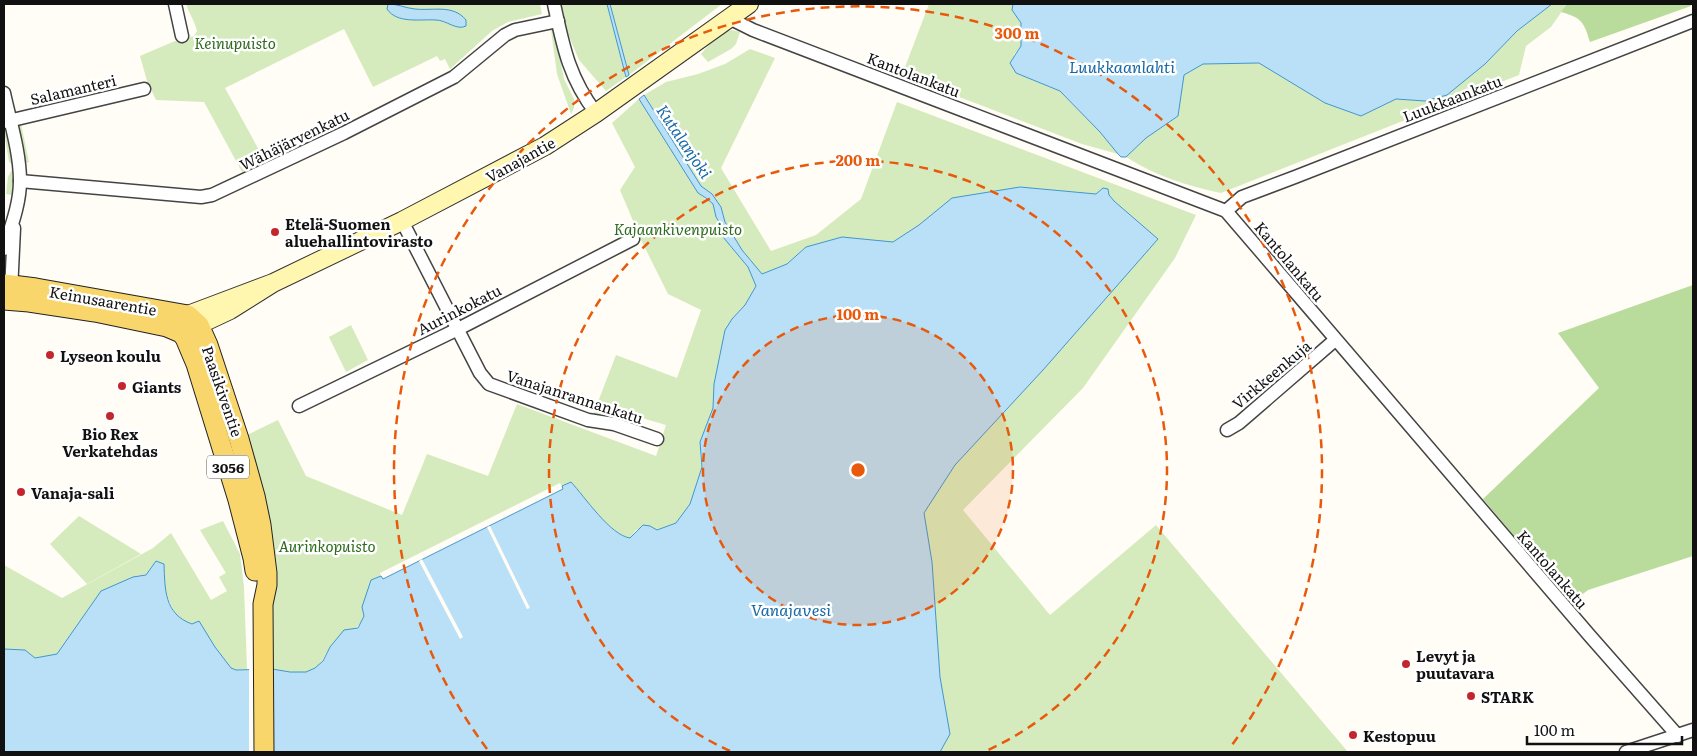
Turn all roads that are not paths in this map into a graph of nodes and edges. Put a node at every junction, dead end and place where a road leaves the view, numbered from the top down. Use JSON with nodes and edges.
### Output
{"nodes":[{"id":1,"x":175,"y":4,"type":"edge"},
{"id":2,"x":554,"y":4,"type":"edge"},
{"id":3,"x":748,"y":4,"type":"edge"},
{"id":4,"x":729,"y":18,"type":"junction"},
{"id":5,"x":1693,"y":20,"type":"edge"},
{"id":6,"x":558,"y":21,"type":"junction"},
{"id":7,"x":182,"y":36,"type":"dead end"},
{"id":8,"x":144,"y":89,"type":"dead end"},
{"id":9,"x":4,"y":93,"type":"edge"},
{"id":10,"x":596,"y":113,"type":"junction"},
{"id":11,"x":7,"y":121,"type":"edge"},
{"id":12,"x":20,"y":181,"type":"junction"},
{"id":13,"x":1226,"y":211,"type":"junction"},
{"id":14,"x":15,"y":216,"type":"junction"},
{"id":15,"x":402,"y":221,"type":"junction"},
{"id":16,"x":633,"y":239,"type":"dead end"},
{"id":17,"x":4,"y":249,"type":"edge"},
{"id":18,"x":7,"y":292,"type":"edge"},
{"id":19,"x":190,"y":324,"type":"junction"},
{"id":20,"x":458,"y":329,"type":"junction"},
{"id":21,"x":1335,"y":340,"type":"junction"},
{"id":22,"x":299,"y":406,"type":"dead end"},
{"id":23,"x":1227,"y":430,"type":"dead end"},
{"id":24,"x":657,"y":439,"type":"dead end"},
{"id":25,"x":1693,"y":730,"type":"edge"},
{"id":26,"x":1678,"y":736,"type":"junction"},
{"id":27,"x":264,"y":752,"type":"edge"},
{"id":28,"x":1626,"y":752,"type":"edge"}],
"edges":[{"from":1,"to":7,"type":"street"},
{"from":2,"to":6,"type":"street"},
{"from":3,"to":4,"type":"street","name":"Vanajantie"},
{"from":4,"to":10,"type":"street","name":"Vanajantie"},
{"from":4,"to":13,"type":"street","name":"Kantolankatu"},
{"from":5,"to":13,"type":"street","name":"Luukkaankatu"},
{"from":6,"to":10,"type":"street"},
{"from":6,"to":12,"type":"street","name":"Wähäjärvenkatu"},
{"from":8,"to":11,"type":"street","name":"Salamanteri"},
{"from":9,"to":11,"type":"street"},
{"from":10,"to":15,"type":"street","name":"Vanajantie"},
{"from":11,"to":12,"type":"street"},
{"from":12,"to":14,"type":"street"},
{"from":13,"to":21,"type":"street","name":"Kantolankatu"},
{"from":14,"to":17,"type":"street"},
{"from":14,"to":18,"type":"street"},
{"from":15,"to":19,"type":"street","name":"Vanajantie"},
{"from":15,"to":20,"type":"street","name":"Vanajanrannankatu"},
{"from":16,"to":20,"type":"street","name":"Aurinkokatu"},
{"from":18,"to":19,"type":"main road","name":"Keinusaarentie"},
{"from":19,"to":27,"type":"main road","name":"Paasikiventie","number":"3056"},
{"from":20,"to":22,"type":"street","name":"Aurinkokatu"},
{"from":20,"to":24,"type":"street","name":"Vanajanrannankatu"},
{"from":21,"to":23,"type":"street","name":"Virkkeenkuja"},
{"from":21,"to":26,"type":"street","name":"Kantolankatu"},
{"from":25,"to":26,"type":"street"},
{"from":26,"to":28,"type":"street"}]}
